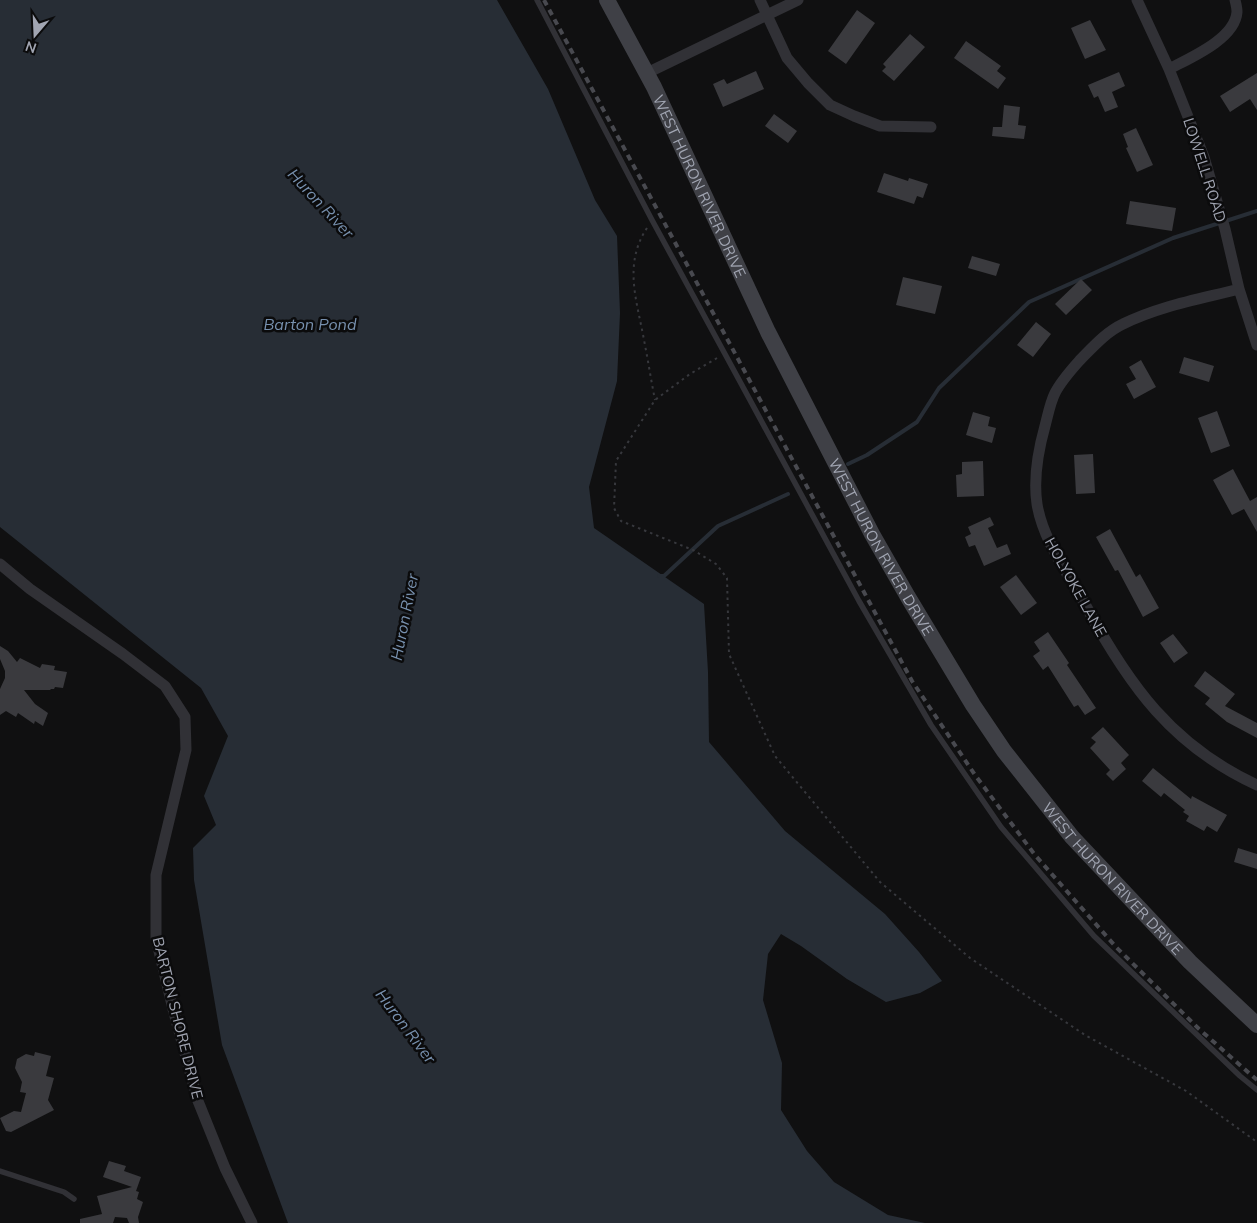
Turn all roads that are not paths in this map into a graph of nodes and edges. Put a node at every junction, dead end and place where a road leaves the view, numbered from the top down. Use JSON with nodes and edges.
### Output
{"nodes":[{"id":1,"x":537,"y":0,"type":"edge"},
{"id":2,"x":607,"y":0,"type":"edge"},
{"id":3,"x":760,"y":0,"type":"edge"},
{"id":4,"x":798,"y":0,"type":"edge"},
{"id":5,"x":1138,"y":0,"type":"edge"},
{"id":6,"x":1235,"y":0,"type":"edge"},
{"id":7,"x":767,"y":15,"type":"junction"},
{"id":8,"x":1169,"y":69,"type":"junction"},
{"id":9,"x":647,"y":73,"type":"junction"},
{"id":10,"x":931,"y":127,"type":"dead end"},
{"id":11,"x":1239,"y":289,"type":"junction"},
{"id":12,"x":1257,"y":345,"type":"edge"},
{"id":13,"x":0,"y":564,"type":"edge"},
{"id":14,"x":1257,"y":785,"type":"edge"},
{"id":15,"x":1257,"y":1025,"type":"edge"},
{"id":16,"x":1257,"y":1090,"type":"edge"},
{"id":17,"x":0,"y":1170,"type":"edge"},
{"id":18,"x":74,"y":1199,"type":"dead end"},
{"id":19,"x":252,"y":1223,"type":"edge"}],
"edges":[{"from":1,"to":16,"type":"lane"},
{"from":2,"to":9,"type":"street","name":"WEST HURON RIVER DRIVE"},
{"from":3,"to":7,"type":"street"},
{"from":4,"to":7,"type":"street"},
{"from":5,"to":8,"type":"street","name":"LOWELL ROAD"},
{"from":6,"to":8,"type":"street"},
{"from":7,"to":9,"type":"street"},
{"from":7,"to":10,"type":"street"},
{"from":8,"to":11,"type":"street","name":"LOWELL ROAD"},
{"from":9,"to":15,"type":"street","name":"WEST HURON RIVER DRIVE"},
{"from":11,"to":12,"type":"street","name":"LOWELL ROAD"},
{"from":11,"to":14,"type":"street","name":"HOLYOKE LANE"},
{"from":13,"to":19,"type":"street","name":"BARTON SHORE DRIVE"},
{"from":17,"to":18,"type":"lane"}]}
